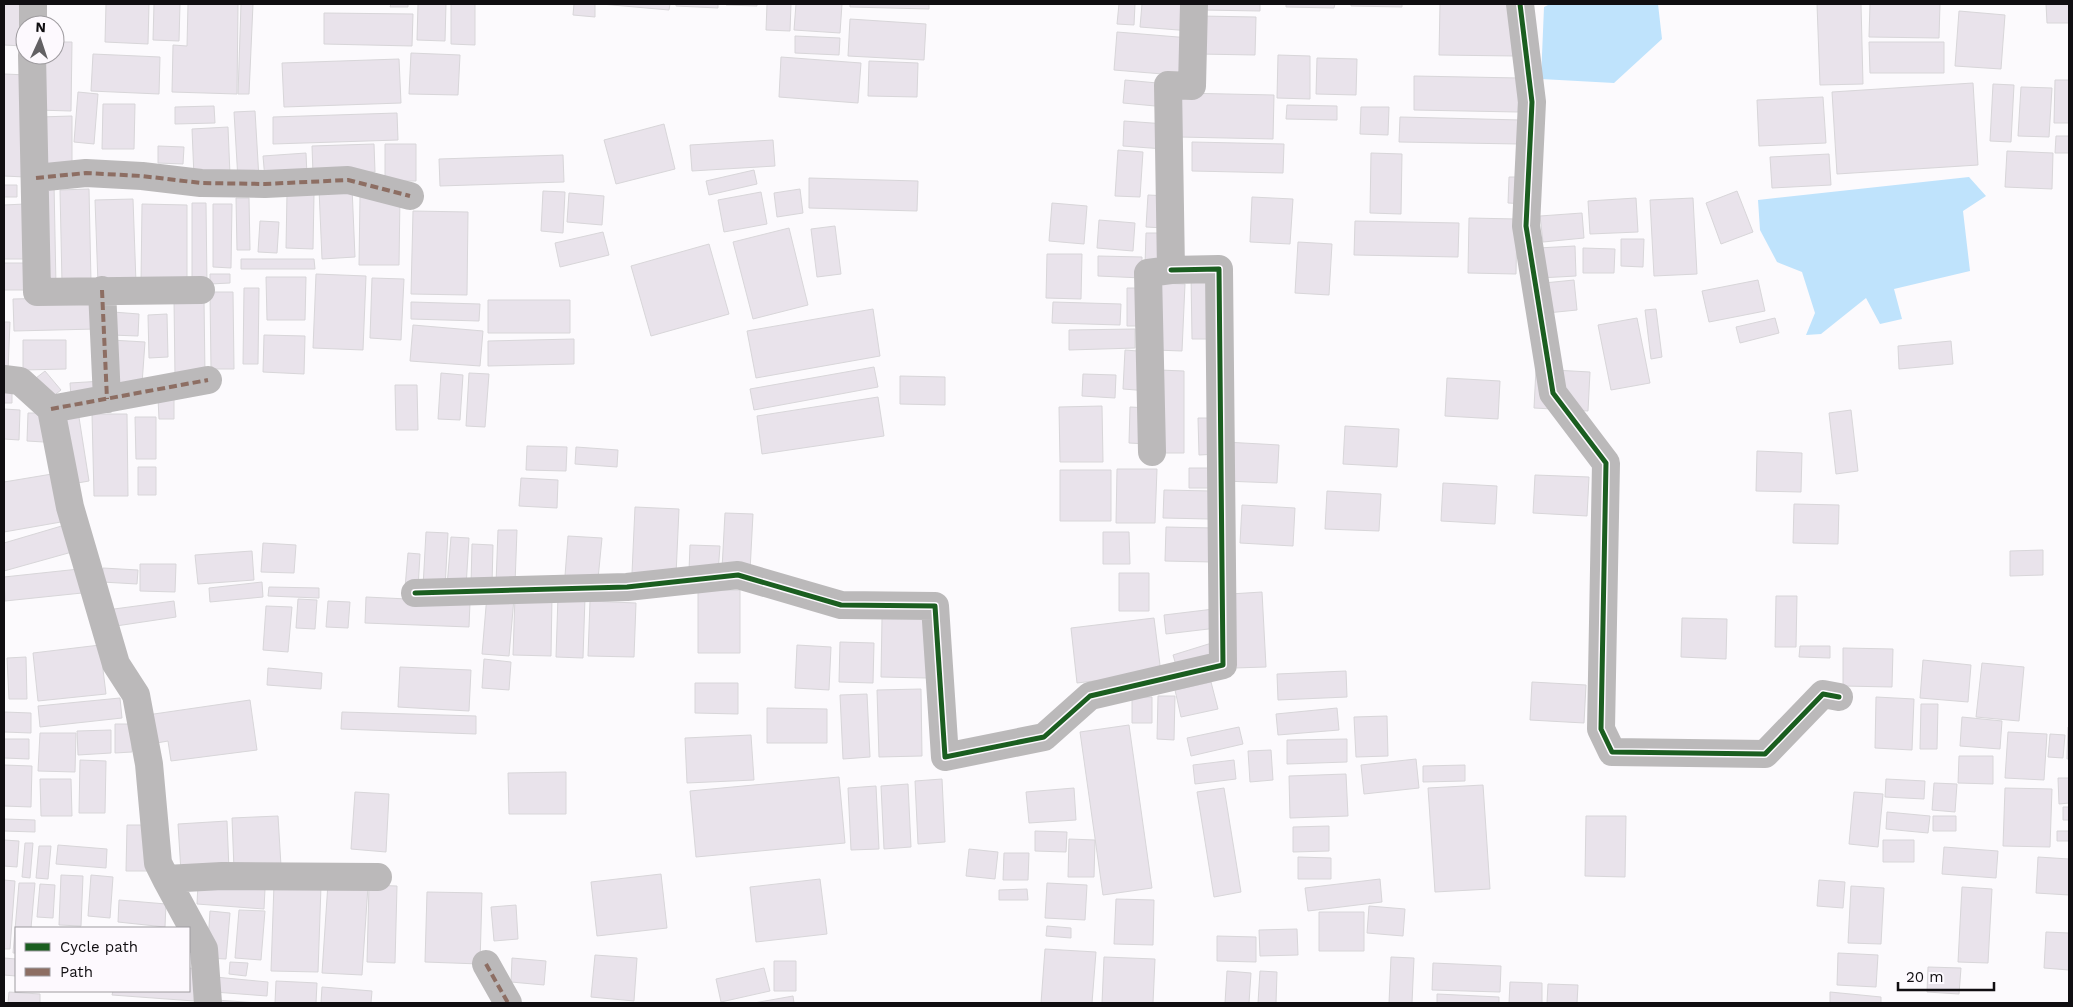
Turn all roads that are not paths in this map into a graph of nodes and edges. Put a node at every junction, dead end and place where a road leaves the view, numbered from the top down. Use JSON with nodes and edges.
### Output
{"nodes":[{"id":1,"x":1194,"y":4,"type":"edge"},
{"id":2,"x":1520,"y":4,"type":"edge"},
{"id":3,"x":32,"y":65,"type":"edge"},
{"id":4,"x":36,"y":178,"type":"junction"},
{"id":5,"x":410,"y":196,"type":"dead end"},
{"id":6,"x":1171,"y":270,"type":"junction"},
{"id":7,"x":102,"y":290,"type":"junction"},
{"id":8,"x":201,"y":290,"type":"dead end"},
{"id":9,"x":4,"y":379,"type":"edge"},
{"id":10,"x":208,"y":380,"type":"dead end"},
{"id":11,"x":107,"y":399,"type":"junction"},
{"id":12,"x":51,"y":409,"type":"junction"},
{"id":13,"x":1152,"y":452,"type":"dead end"},
{"id":14,"x":415,"y":593,"type":"dead end"},
{"id":15,"x":1839,"y":697,"type":"dead end"},
{"id":16,"x":378,"y":877,"type":"dead end"},
{"id":17,"x":166,"y":879,"type":"junction"},
{"id":18,"x":486,"y":964,"type":"dead end"},
{"id":19,"x":208,"y":1003,"type":"edge"},
{"id":20,"x":508,"y":1003,"type":"edge"}],
"edges":[{"from":1,"to":6,"type":"street"},
{"from":2,"to":15,"type":"street"},
{"from":3,"to":4,"type":"street"},
{"from":4,"to":5,"type":"street"},
{"from":4,"to":7,"type":"street"},
{"from":6,"to":13,"type":"street"},
{"from":6,"to":14,"type":"street"},
{"from":7,"to":8,"type":"street"},
{"from":7,"to":11,"type":"street"},
{"from":9,"to":12,"type":"street"},
{"from":10,"to":11,"type":"street"},
{"from":11,"to":12,"type":"street"},
{"from":12,"to":17,"type":"street"},
{"from":16,"to":17,"type":"street"},
{"from":17,"to":19,"type":"street"},
{"from":18,"to":20,"type":"street"}]}
